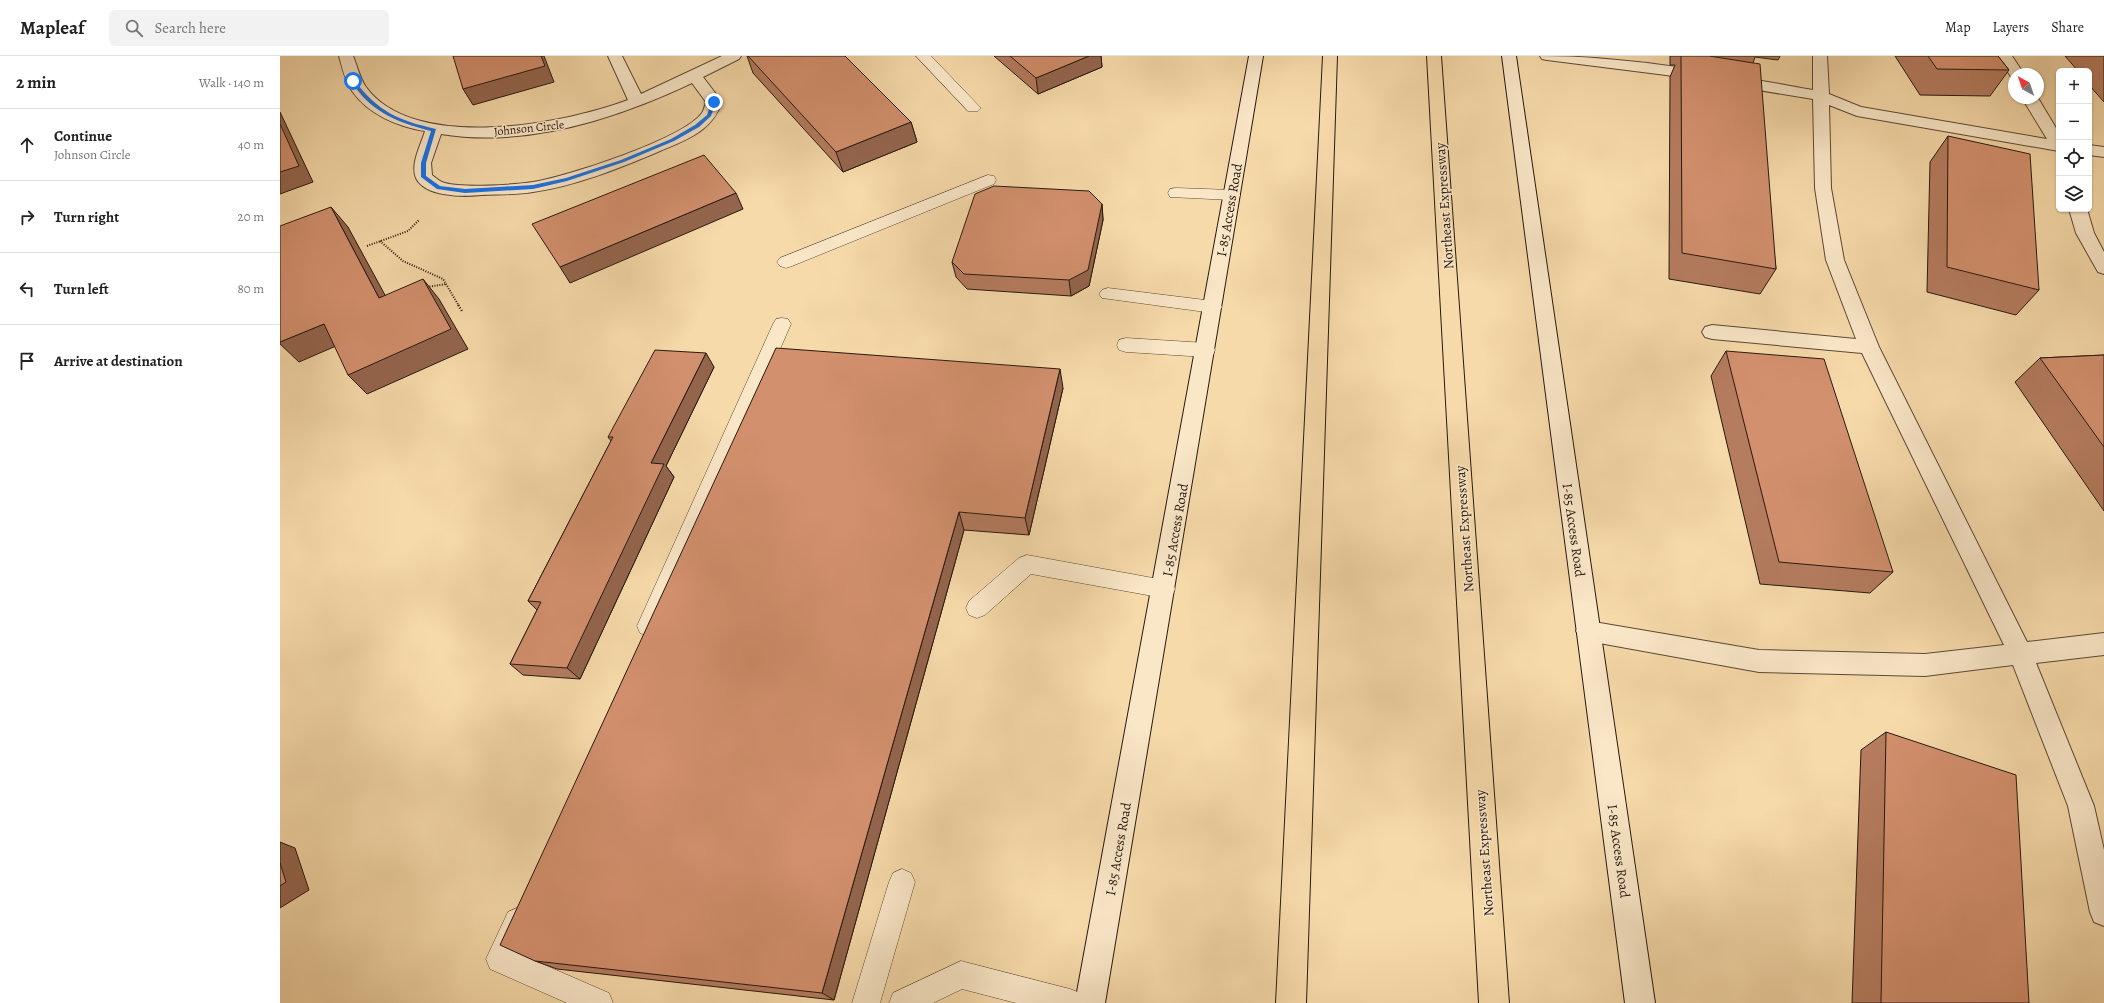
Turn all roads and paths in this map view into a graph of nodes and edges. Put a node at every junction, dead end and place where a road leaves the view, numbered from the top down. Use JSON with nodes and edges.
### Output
{"nodes":[{"id":1,"x":346,"y":56,"type":"edge"},
{"id":2,"x":615,"y":56,"type":"edge"},
{"id":3,"x":734,"y":56,"type":"edge"},
{"id":4,"x":922,"y":56,"type":"edge"},
{"id":5,"x":1256,"y":56,"type":"edge"},
{"id":6,"x":1330,"y":56,"type":"edge"},
{"id":7,"x":1434,"y":56,"type":"edge"},
{"id":8,"x":1509,"y":56,"type":"edge"},
{"id":9,"x":1547,"y":56,"type":"edge"},
{"id":10,"x":1820,"y":56,"type":"edge"},
{"id":11,"x":2005,"y":56,"type":"edge"},
{"id":12,"x":2012,"y":68,"type":"edge"},
{"id":13,"x":694,"y":76,"type":"junction"},
{"id":14,"x":1821,"y":96,"type":"junction"},
{"id":15,"x":638,"y":102,"type":"junction"},
{"id":16,"x":2034,"y":104,"type":"edge"},
{"id":17,"x":973,"y":108,"type":"dead end"},
{"id":18,"x":434,"y":130,"type":"junction"},
{"id":19,"x":2056,"y":141,"type":"edge"},
{"id":20,"x":2056,"y":145,"type":"edge"},
{"id":21,"x":2092,"y":150,"type":"edge"},
{"id":22,"x":2104,"y":152,"type":"edge"},
{"id":23,"x":988,"y":180,"type":"dead end"},
{"id":24,"x":1176,"y":193,"type":"dead end"},
{"id":25,"x":1232,"y":195,"type":"junction"},
{"id":26,"x":2079,"y":212,"type":"edge"},
{"id":27,"x":419,"y":220,"type":"dead end"},
{"id":28,"x":380,"y":241,"type":"junction"},
{"id":29,"x":367,"y":246,"type":"dead end"},
{"id":30,"x":786,"y":262,"type":"dead end"},
{"id":31,"x":2104,"y":268,"type":"edge"},
{"id":32,"x":446,"y":284,"type":"junction"},
{"id":33,"x":423,"y":287,"type":"edge"},
{"id":34,"x":1108,"y":294,"type":"dead end"},
{"id":35,"x":1213,"y":307,"type":"junction"},
{"id":36,"x":462,"y":311,"type":"dead end"},
{"id":37,"x":782,"y":324,"type":"dead end"},
{"id":38,"x":1712,"y":332,"type":"dead end"},
{"id":39,"x":1126,"y":345,"type":"dead end"},
{"id":40,"x":1869,"y":347,"type":"junction"},
{"id":41,"x":1206,"y":350,"type":"junction"},
{"id":42,"x":1164,"y":589,"type":"junction"},
{"id":43,"x":977,"y":608,"type":"dead end"},
{"id":44,"x":1588,"y":631,"type":"junction"},
{"id":45,"x":2104,"y":644,"type":"edge"},
{"id":46,"x":639,"y":645,"type":"edge"},
{"id":47,"x":2020,"y":653,"type":"junction"},
{"id":48,"x":902,"y":882,"type":"dead end"},
{"id":49,"x":526,"y":901,"type":"edge"},
{"id":50,"x":2104,"y":912,"type":"edge"},
{"id":51,"x":599,"y":1003,"type":"edge"},
{"id":52,"x":866,"y":1003,"type":"edge"},
{"id":53,"x":903,"y":1003,"type":"edge"},
{"id":54,"x":1070,"y":1003,"type":"edge"},
{"id":55,"x":1090,"y":1003,"type":"edge"},
{"id":56,"x":1291,"y":1003,"type":"edge"},
{"id":57,"x":1494,"y":1003,"type":"edge"},
{"id":58,"x":1640,"y":1003,"type":"edge"}],
"edges":[{"from":1,"to":18,"type":"street","name":"Johnson Circle"},
{"from":2,"to":15,"type":"street"},
{"from":3,"to":13,"type":"street","name":"Johnson Circle"},
{"from":4,"to":17,"type":"lane"},
{"from":5,"to":25,"type":"street","name":"I-85 Access Road"},
{"from":6,"to":56,"type":"highway"},
{"from":7,"to":57,"type":"highway","name":"Northeast Expressway"},
{"from":8,"to":44,"type":"street","name":"I-85 Access Road"},
{"from":9,"to":14,"type":"street"},
{"from":10,"to":14,"type":"street"},
{"from":11,"to":12,"type":"street"},
{"from":13,"to":15,"type":"street","name":"Johnson Circle"},
{"from":13,"to":18,"type":"street"},
{"from":14,"to":20,"type":"street"},
{"from":14,"to":40,"type":"street"},
{"from":15,"to":18,"type":"street","name":"Johnson Circle"},
{"from":16,"to":19,"type":"street"},
{"from":21,"to":22,"type":"street"},
{"from":23,"to":30,"type":"lane"},
{"from":24,"to":25,"type":"lane"},
{"from":25,"to":35,"type":"street","name":"I-85 Access Road"},
{"from":26,"to":31,"type":"street"},
{"from":27,"to":28,"type":"path"},
{"from":28,"to":29,"type":"path"},
{"from":28,"to":32,"type":"path"},
{"from":32,"to":33,"type":"path"},
{"from":32,"to":36,"type":"path"},
{"from":34,"to":35,"type":"lane"},
{"from":35,"to":41,"type":"street","name":"I-85 Access Road"},
{"from":37,"to":46,"type":"lane"},
{"from":38,"to":40,"type":"street"},
{"from":39,"to":41,"type":"lane"},
{"from":40,"to":47,"type":"street"},
{"from":41,"to":42,"type":"street","name":"I-85 Access Road"},
{"from":42,"to":43,"type":"lane"},
{"from":42,"to":55,"type":"street","name":"I-85 Access Road"},
{"from":44,"to":47,"type":"street"},
{"from":44,"to":58,"type":"street","name":"I-85 Access Road"},
{"from":45,"to":47,"type":"street"},
{"from":47,"to":50,"type":"street"},
{"from":48,"to":52,"type":"lane"},
{"from":49,"to":51,"type":"lane"},
{"from":53,"to":54,"type":"lane"}]}
